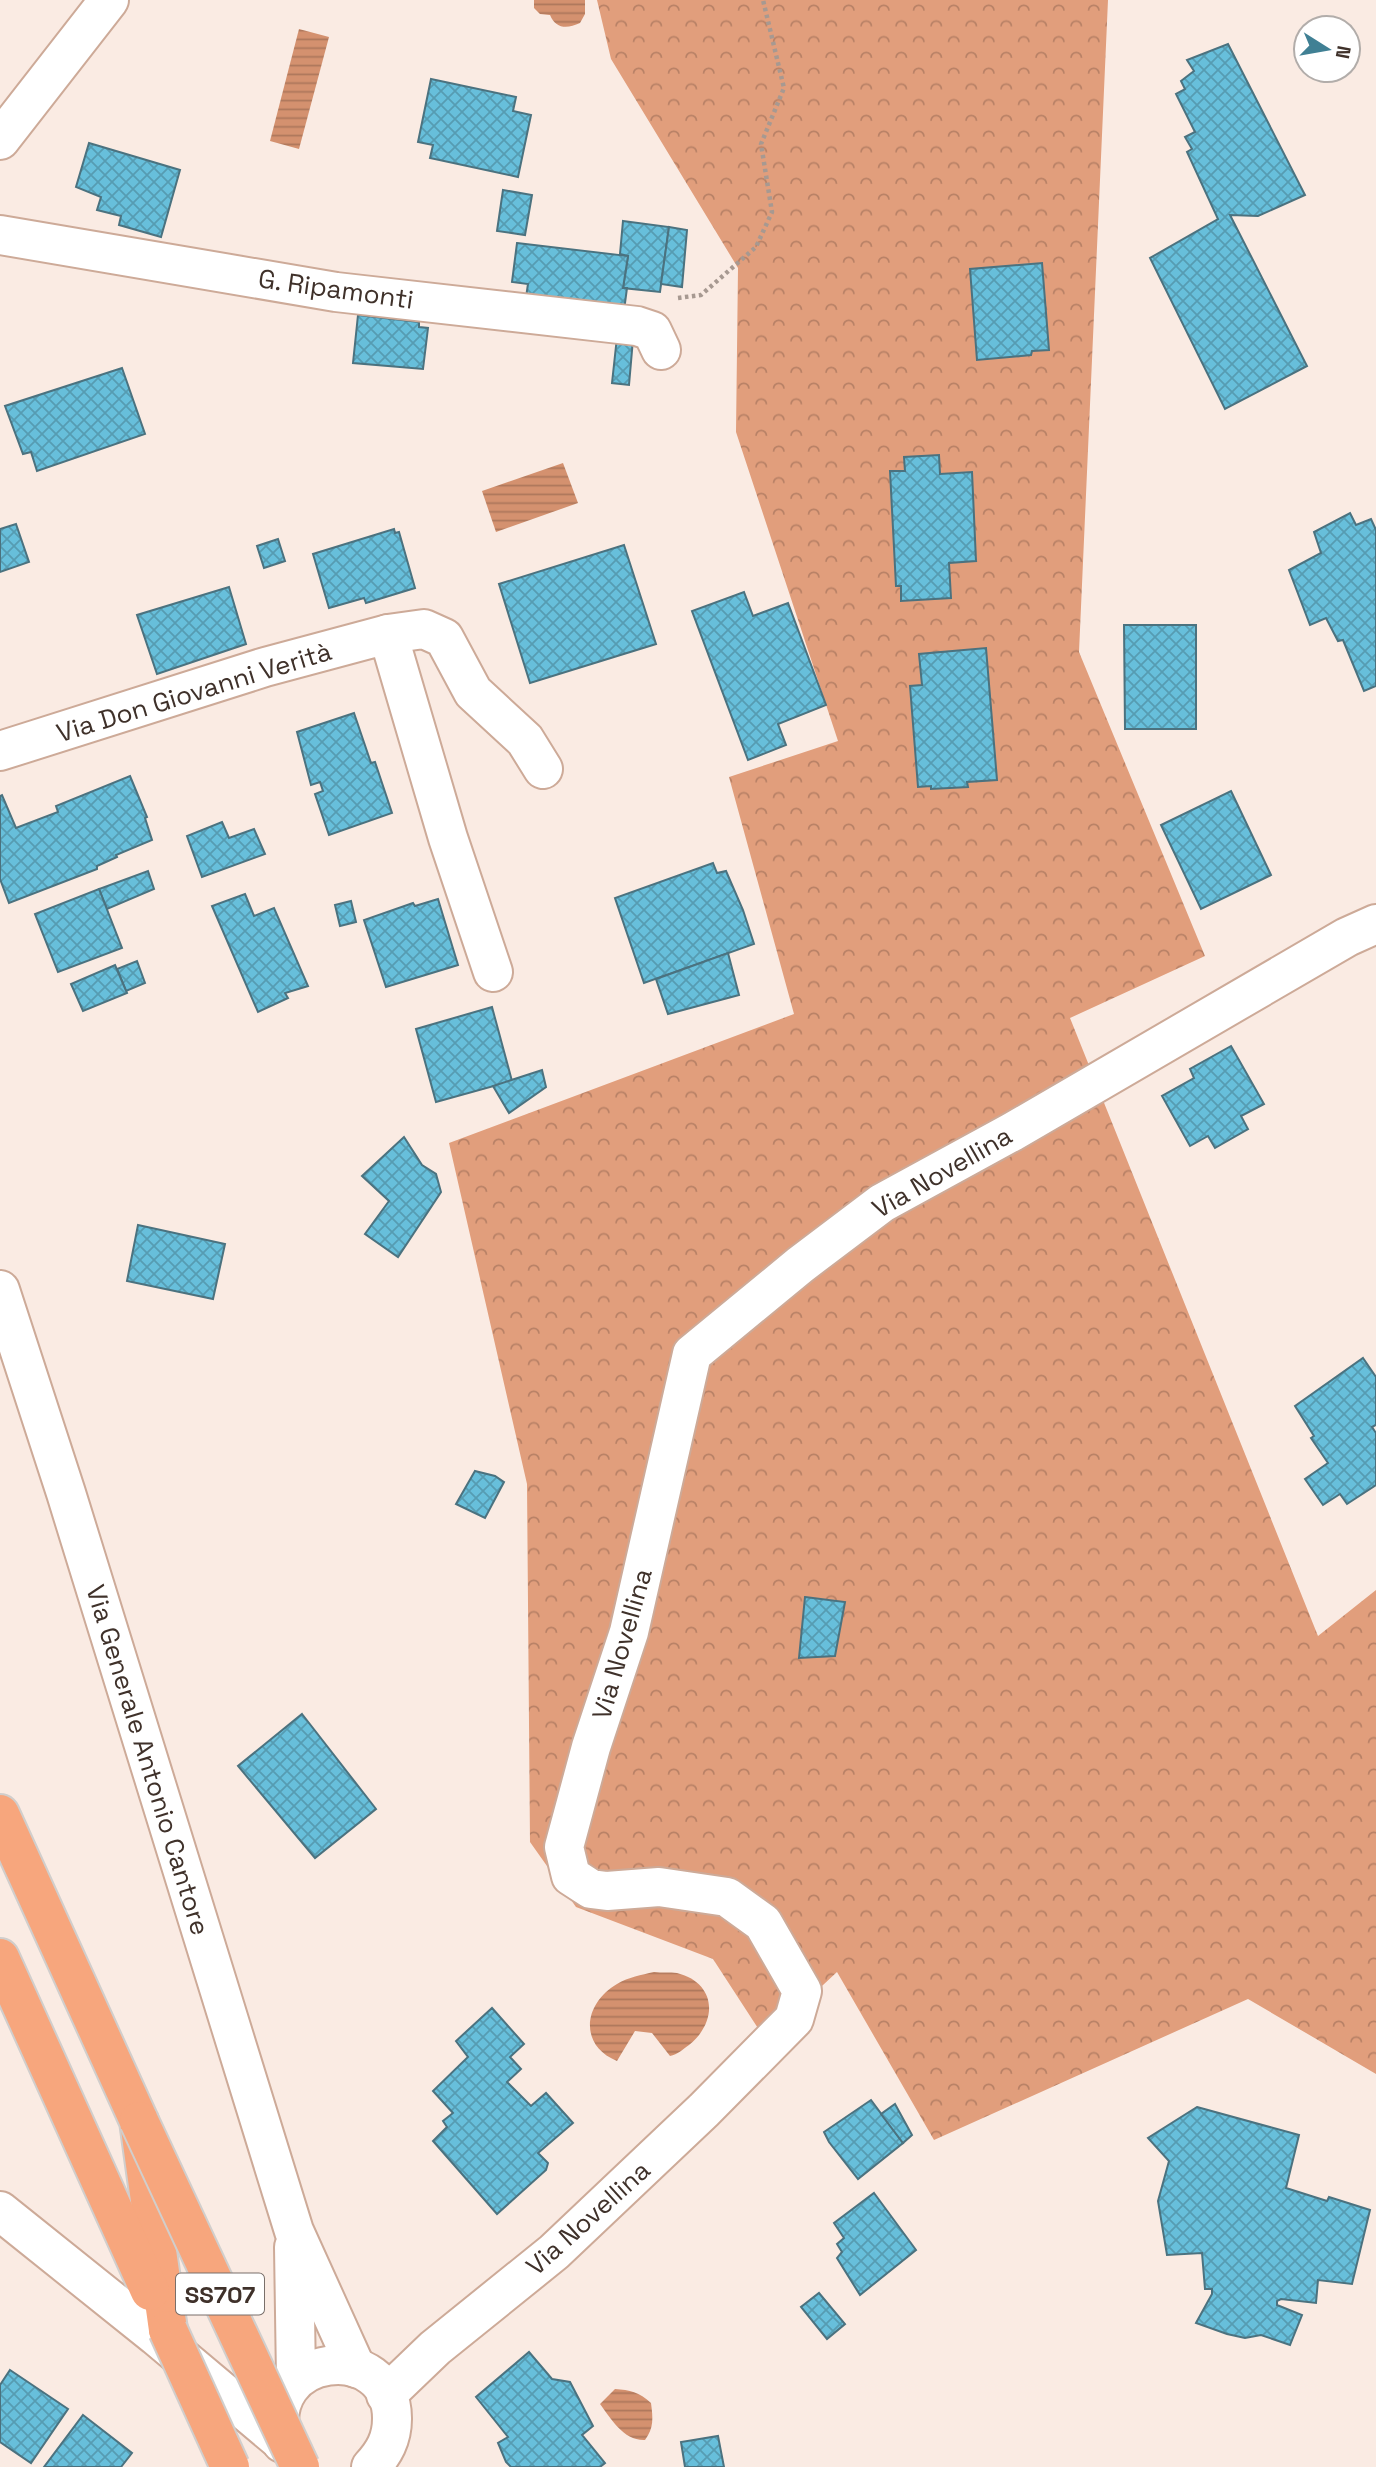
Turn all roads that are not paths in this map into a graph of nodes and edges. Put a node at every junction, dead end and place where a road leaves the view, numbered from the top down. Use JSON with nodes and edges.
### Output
{"nodes":[{"id":1,"x":109,"y":0,"type":"edge"},
{"id":2,"x":0,"y":140,"type":"edge"},
{"id":3,"x":0,"y":235,"type":"edge"},
{"id":4,"x":661,"y":350,"type":"dead end"},
{"id":5,"x":388,"y":634,"type":"junction"},
{"id":6,"x":0,"y":751,"type":"edge"},
{"id":7,"x":543,"y":769,"type":"dead end"},
{"id":8,"x":1376,"y":924,"type":"edge"},
{"id":9,"x":493,"y":971,"type":"dead end"},
{"id":10,"x":0,"y":1290,"type":"edge"},
{"id":11,"x":0,"y":1814,"type":"edge"},
{"id":12,"x":0,"y":1958,"type":"edge"},
{"id":13,"x":139,"y":2121,"type":"junction"},
{"id":14,"x":0,"y":2211,"type":"edge"},
{"id":15,"x":294,"y":2231,"type":"junction"},
{"id":16,"x":162,"y":2333,"type":"junction"},
{"id":17,"x":356,"y":2368,"type":"junction"},
{"id":18,"x":289,"y":2390,"type":"junction"},
{"id":19,"x":386,"y":2395,"type":"junction"},
{"id":20,"x":293,"y":2458,"type":"edge"},
{"id":21,"x":377,"y":2464,"type":"edge"},
{"id":22,"x":230,"y":2467,"type":"edge"}],
"edges":[{"from":1,"to":2,"type":"street"},
{"from":3,"to":4,"type":"street","name":"G. Ripamonti"},
{"from":5,"to":6,"type":"street","name":"Via Don Giovanni Verità"},
{"from":5,"to":7,"type":"street","name":"Via Don Giovanni Verità"},
{"from":5,"to":9,"type":"street"},
{"from":8,"to":19,"type":"street","name":"Via Novellina"},
{"from":10,"to":15,"type":"street","name":"Via Generale Antonio Cantore"},
{"from":11,"to":13,"type":"highway","number":"SS707"},
{"from":12,"to":16,"type":"highway","number":"SS707"},
{"from":13,"to":16,"type":"highway","number":"SS707","bridge":true},
{"from":13,"to":20,"type":"highway","number":"SS707","bridge":true},
{"from":14,"to":16,"type":"street"},
{"from":15,"to":17,"type":"street","name":"Via Generale Antonio Cantore"},
{"from":15,"to":18,"type":"street","name":"Via Generale Antonio Cantore"},
{"from":16,"to":18,"type":"street"},
{"from":16,"to":20,"type":"street"},
{"from":16,"to":22,"type":"highway","number":"SS707","bridge":true},
{"from":17,"to":18,"type":"street"},
{"from":17,"to":19,"type":"street"},
{"from":18,"to":20,"type":"street","name":"Via Generale Antonio Cantore"},
{"from":19,"to":21,"type":"street"}]}
